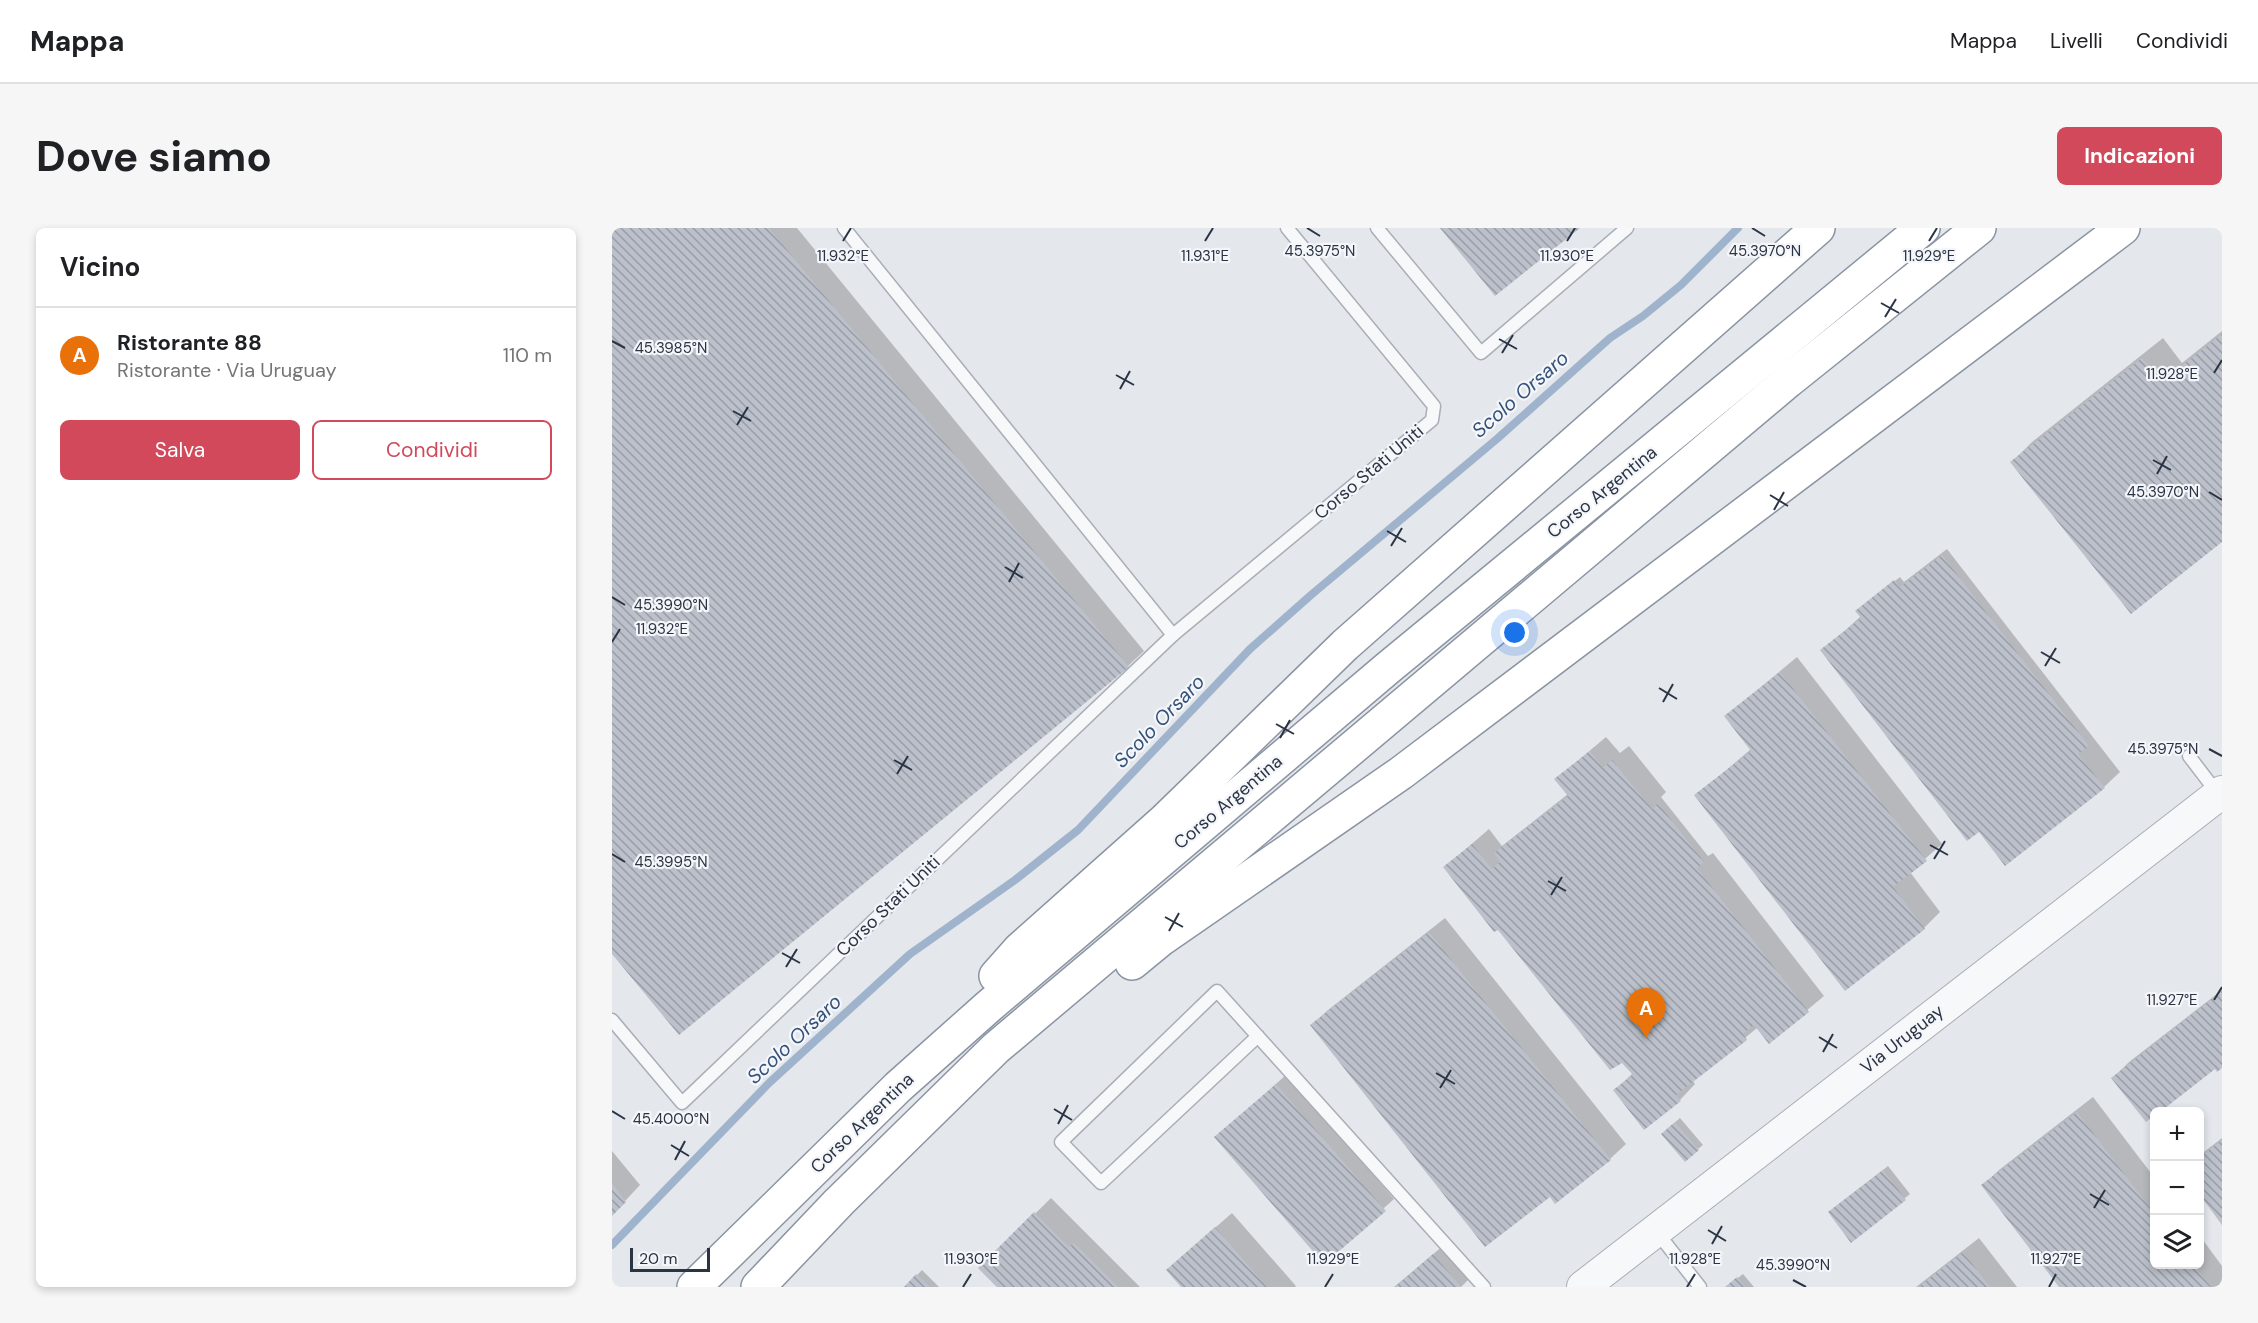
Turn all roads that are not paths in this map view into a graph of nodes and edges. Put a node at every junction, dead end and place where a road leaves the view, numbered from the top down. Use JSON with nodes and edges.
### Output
{"nodes":[{"id":1,"x":843,"y":228,"type":"edge"},
{"id":2,"x":1287,"y":228,"type":"edge"},
{"id":3,"x":1377,"y":228,"type":"edge"},
{"id":4,"x":1627,"y":228,"type":"edge"},
{"id":5,"x":1818,"y":228,"type":"edge"},
{"id":6,"x":1923,"y":228,"type":"edge"},
{"id":7,"x":1979,"y":228,"type":"edge"},
{"id":8,"x":2123,"y":228,"type":"edge"},
{"id":9,"x":1173,"y":635,"type":"junction"},
{"id":10,"x":2189,"y":756,"type":"dead end"},
{"id":11,"x":2220,"y":793,"type":"edge"},
{"id":12,"x":612,"y":1020,"type":"edge"},
{"id":13,"x":1258,"y":1036,"type":"junction"},
{"id":14,"x":897,"y":1087,"type":"junction"},
{"id":15,"x":839,"y":1202,"type":"junction"},
{"id":16,"x":1655,"y":1230,"type":"junction"},
{"id":17,"x":694,"y":1287,"type":"edge"},
{"id":18,"x":758,"y":1287,"type":"edge"},
{"id":19,"x":1484,"y":1287,"type":"edge"},
{"id":20,"x":1583,"y":1287,"type":"edge"},
{"id":21,"x":1700,"y":1287,"type":"edge"}],
"edges":[{"from":1,"to":9,"type":"lane"},
{"from":2,"to":9,"type":"lane","name":"Corso Stati Uniti"},
{"from":3,"to":4,"type":"lane"},
{"from":5,"to":14,"type":"highway"},
{"from":6,"to":14,"type":"highway","name":"Corso Argentina"},
{"from":7,"to":15,"type":"highway","name":"Corso Argentina"},
{"from":8,"to":15,"type":"highway"},
{"from":9,"to":12,"type":"lane","name":"Corso Stati Uniti"},
{"from":10,"to":11,"type":"lane"},
{"from":11,"to":16,"type":"street","name":"Via Uruguay"},
{"from":13,"to":13,"type":"lane"},
{"from":13,"to":19,"type":"lane"},
{"from":14,"to":17,"type":"highway","name":"Corso Argentina"},
{"from":15,"to":18,"type":"highway","name":"Corso Argentina"},
{"from":16,"to":20,"type":"street","name":"Via Uruguay"},
{"from":16,"to":21,"type":"lane"}]}
